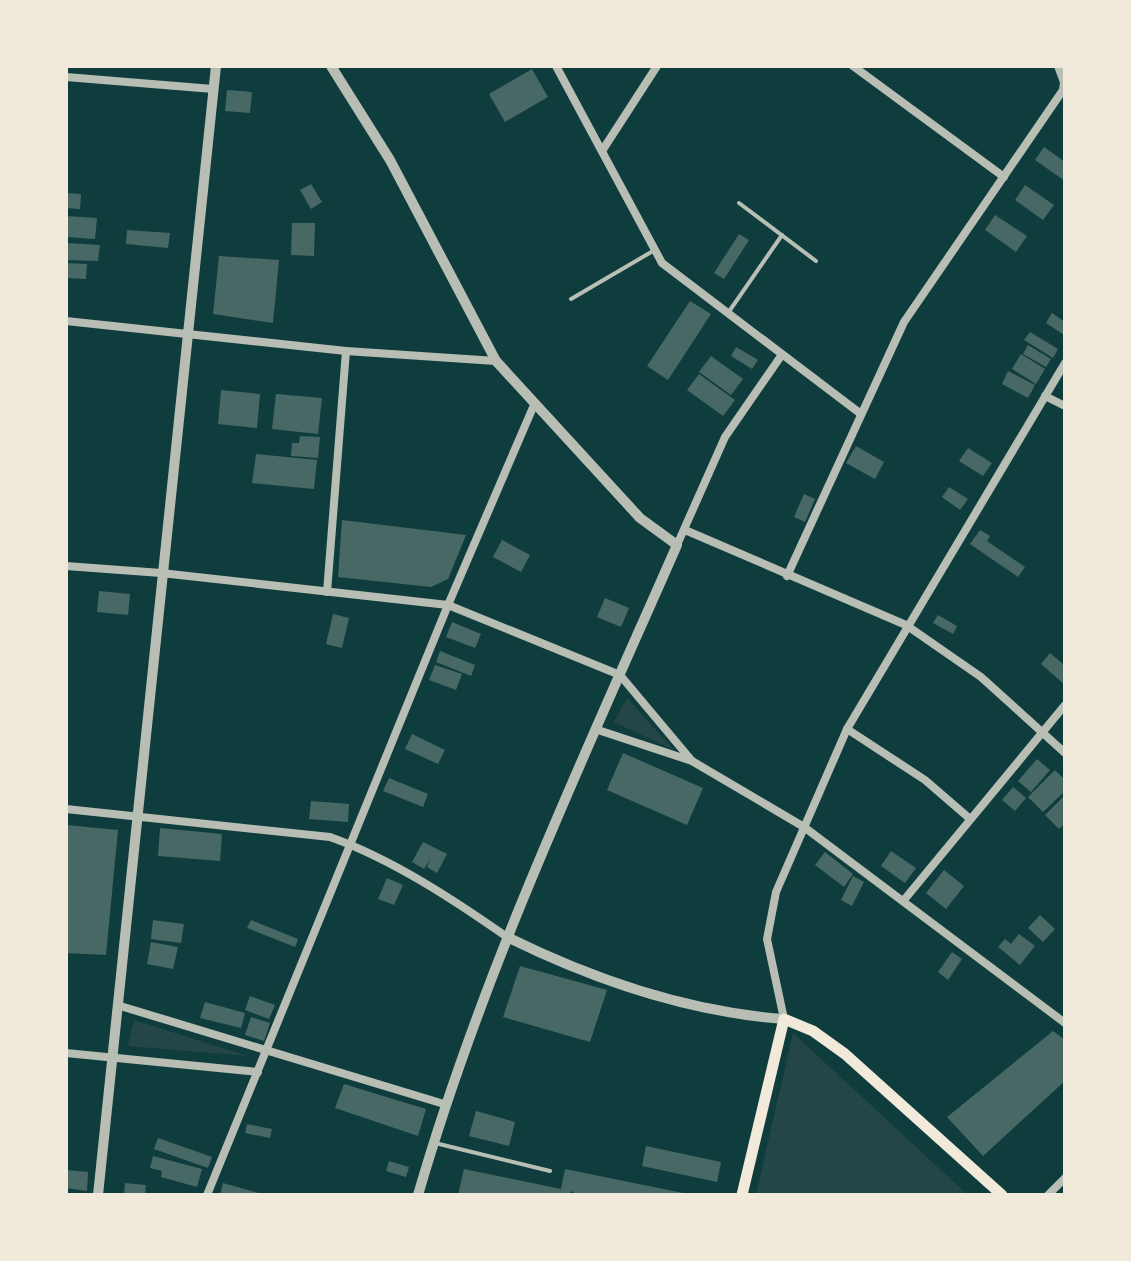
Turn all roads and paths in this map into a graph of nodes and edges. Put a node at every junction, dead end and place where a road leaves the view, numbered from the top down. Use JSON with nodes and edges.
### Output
{"nodes":[{"id":1,"x":216,"y":66,"type":"edge"},
{"id":2,"x":331,"y":66,"type":"edge"},
{"id":3,"x":556,"y":66,"type":"edge"},
{"id":4,"x":657,"y":66,"type":"edge"},
{"id":5,"x":853,"y":66,"type":"edge"},
{"id":6,"x":1058,"y":66,"type":"edge"},
{"id":7,"x":66,"y":77,"type":"edge"},
{"id":8,"x":213,"y":89,"type":"junction"},
{"id":9,"x":602,"y":151,"type":"junction"},
{"id":10,"x":1004,"y":177,"type":"junction"},
{"id":11,"x":739,"y":203,"type":"dead end"},
{"id":12,"x":782,"y":235,"type":"junction"},
{"id":13,"x":653,"y":251,"type":"junction"},
{"id":14,"x":816,"y":261,"type":"dead end"},
{"id":15,"x":571,"y":299,"type":"dead end"},
{"id":16,"x":727,"y":315,"type":"junction"},
{"id":17,"x":66,"y":321,"type":"edge"},
{"id":18,"x":188,"y":334,"type":"junction"},
{"id":19,"x":346,"y":351,"type":"junction"},
{"id":20,"x":781,"y":356,"type":"junction"},
{"id":21,"x":496,"y":361,"type":"junction"},
{"id":22,"x":1065,"y":363,"type":"edge"},
{"id":23,"x":1045,"y":396,"type":"junction"},
{"id":24,"x":534,"y":405,"type":"junction"},
{"id":25,"x":1065,"y":406,"type":"edge"},
{"id":26,"x":861,"y":414,"type":"junction"},
{"id":27,"x":685,"y":530,"type":"junction"},
{"id":28,"x":677,"y":545,"type":"junction"},
{"id":29,"x":66,"y":566,"type":"edge"},
{"id":30,"x":161,"y":573,"type":"junction"},
{"id":31,"x":787,"y":576,"type":"junction"},
{"id":32,"x":327,"y":592,"type":"junction"},
{"id":33,"x":448,"y":605,"type":"junction"},
{"id":34,"x":906,"y":625,"type":"junction"},
{"id":35,"x":620,"y":675,"type":"junction"},
{"id":36,"x":1065,"y":705,"type":"edge"},
{"id":37,"x":595,"y":729,"type":"junction"},
{"id":38,"x":847,"y":729,"type":"junction"},
{"id":39,"x":1042,"y":731,"type":"junction"},
{"id":40,"x":1065,"y":753,"type":"edge"},
{"id":41,"x":692,"y":761,"type":"junction"},
{"id":42,"x":66,"y":809,"type":"edge"},
{"id":43,"x":135,"y":816,"type":"junction"},
{"id":44,"x":969,"y":818,"type":"junction"},
{"id":45,"x":804,"y":827,"type":"junction"},
{"id":46,"x":350,"y":844,"type":"junction"},
{"id":47,"x":904,"y":900,"type":"junction"},
{"id":48,"x":507,"y":937,"type":"junction"},
{"id":49,"x":117,"y":1005,"type":"junction"},
{"id":50,"x":784,"y":1019,"type":"junction"},
{"id":51,"x":1065,"y":1023,"type":"edge"},
{"id":52,"x":266,"y":1052,"type":"junction"},
{"id":53,"x":66,"y":1053,"type":"edge"},
{"id":54,"x":110,"y":1057,"type":"junction"},
{"id":55,"x":258,"y":1072,"type":"junction"},
{"id":56,"x":444,"y":1104,"type":"junction"},
{"id":57,"x":433,"y":1142,"type":"junction"},
{"id":58,"x":550,"y":1171,"type":"dead end"},
{"id":59,"x":1065,"y":1178,"type":"edge"},
{"id":60,"x":98,"y":1195,"type":"edge"},
{"id":61,"x":207,"y":1195,"type":"edge"},
{"id":62,"x":418,"y":1195,"type":"edge"},
{"id":63,"x":742,"y":1195,"type":"edge"},
{"id":64,"x":1002,"y":1195,"type":"edge"},
{"id":65,"x":1048,"y":1195,"type":"edge"}],
"edges":[{"from":1,"to":8,"type":"street"},
{"from":2,"to":21,"type":"street"},
{"from":3,"to":9,"type":"street"},
{"from":4,"to":9,"type":"street"},
{"from":5,"to":10,"type":"street"},
{"from":6,"to":10,"type":"street"},
{"from":7,"to":8,"type":"street"},
{"from":8,"to":18,"type":"street"},
{"from":9,"to":13,"type":"street"},
{"from":10,"to":26,"type":"street"},
{"from":11,"to":12,"type":"lane"},
{"from":12,"to":14,"type":"lane"},
{"from":12,"to":16,"type":"lane"},
{"from":13,"to":15,"type":"lane"},
{"from":13,"to":16,"type":"street"},
{"from":16,"to":20,"type":"street"},
{"from":17,"to":18,"type":"street"},
{"from":18,"to":19,"type":"street"},
{"from":18,"to":30,"type":"street"},
{"from":19,"to":21,"type":"street"},
{"from":19,"to":32,"type":"street"},
{"from":20,"to":26,"type":"street"},
{"from":20,"to":27,"type":"street"},
{"from":21,"to":24,"type":"street"},
{"from":22,"to":23,"type":"street"},
{"from":23,"to":25,"type":"street"},
{"from":23,"to":34,"type":"street"},
{"from":24,"to":28,"type":"street"},
{"from":24,"to":33,"type":"street"},
{"from":26,"to":31,"type":"street"},
{"from":27,"to":28,"type":"street"},
{"from":27,"to":31,"type":"street"},
{"from":28,"to":35,"type":"street"},
{"from":29,"to":30,"type":"street"},
{"from":30,"to":32,"type":"street"},
{"from":30,"to":43,"type":"street"},
{"from":31,"to":34,"type":"street"},
{"from":32,"to":33,"type":"street"},
{"from":33,"to":35,"type":"street"},
{"from":33,"to":46,"type":"street"},
{"from":34,"to":38,"type":"street"},
{"from":34,"to":39,"type":"street"},
{"from":35,"to":37,"type":"street"},
{"from":35,"to":41,"type":"street"},
{"from":36,"to":39,"type":"street"},
{"from":37,"to":41,"type":"street"},
{"from":37,"to":48,"type":"street"},
{"from":38,"to":44,"type":"street"},
{"from":38,"to":45,"type":"street"},
{"from":39,"to":40,"type":"street"},
{"from":39,"to":44,"type":"street"},
{"from":41,"to":45,"type":"street"},
{"from":42,"to":43,"type":"street"},
{"from":43,"to":46,"type":"street"},
{"from":43,"to":49,"type":"street"},
{"from":44,"to":47,"type":"street"},
{"from":45,"to":47,"type":"street"},
{"from":45,"to":50,"type":"street"},
{"from":46,"to":48,"type":"street"},
{"from":46,"to":52,"type":"street"},
{"from":47,"to":51,"type":"street"},
{"from":48,"to":50,"type":"street"},
{"from":48,"to":56,"type":"street"},
{"from":49,"to":52,"type":"street"},
{"from":49,"to":54,"type":"street"},
{"from":50,"to":63,"type":"main road"},
{"from":50,"to":64,"type":"main road"},
{"from":52,"to":55,"type":"street"},
{"from":52,"to":56,"type":"street"},
{"from":53,"to":54,"type":"street"},
{"from":54,"to":55,"type":"street"},
{"from":54,"to":60,"type":"street"},
{"from":55,"to":61,"type":"street"},
{"from":56,"to":57,"type":"street"},
{"from":57,"to":58,"type":"lane"},
{"from":57,"to":62,"type":"street"},
{"from":59,"to":65,"type":"street"}]}
